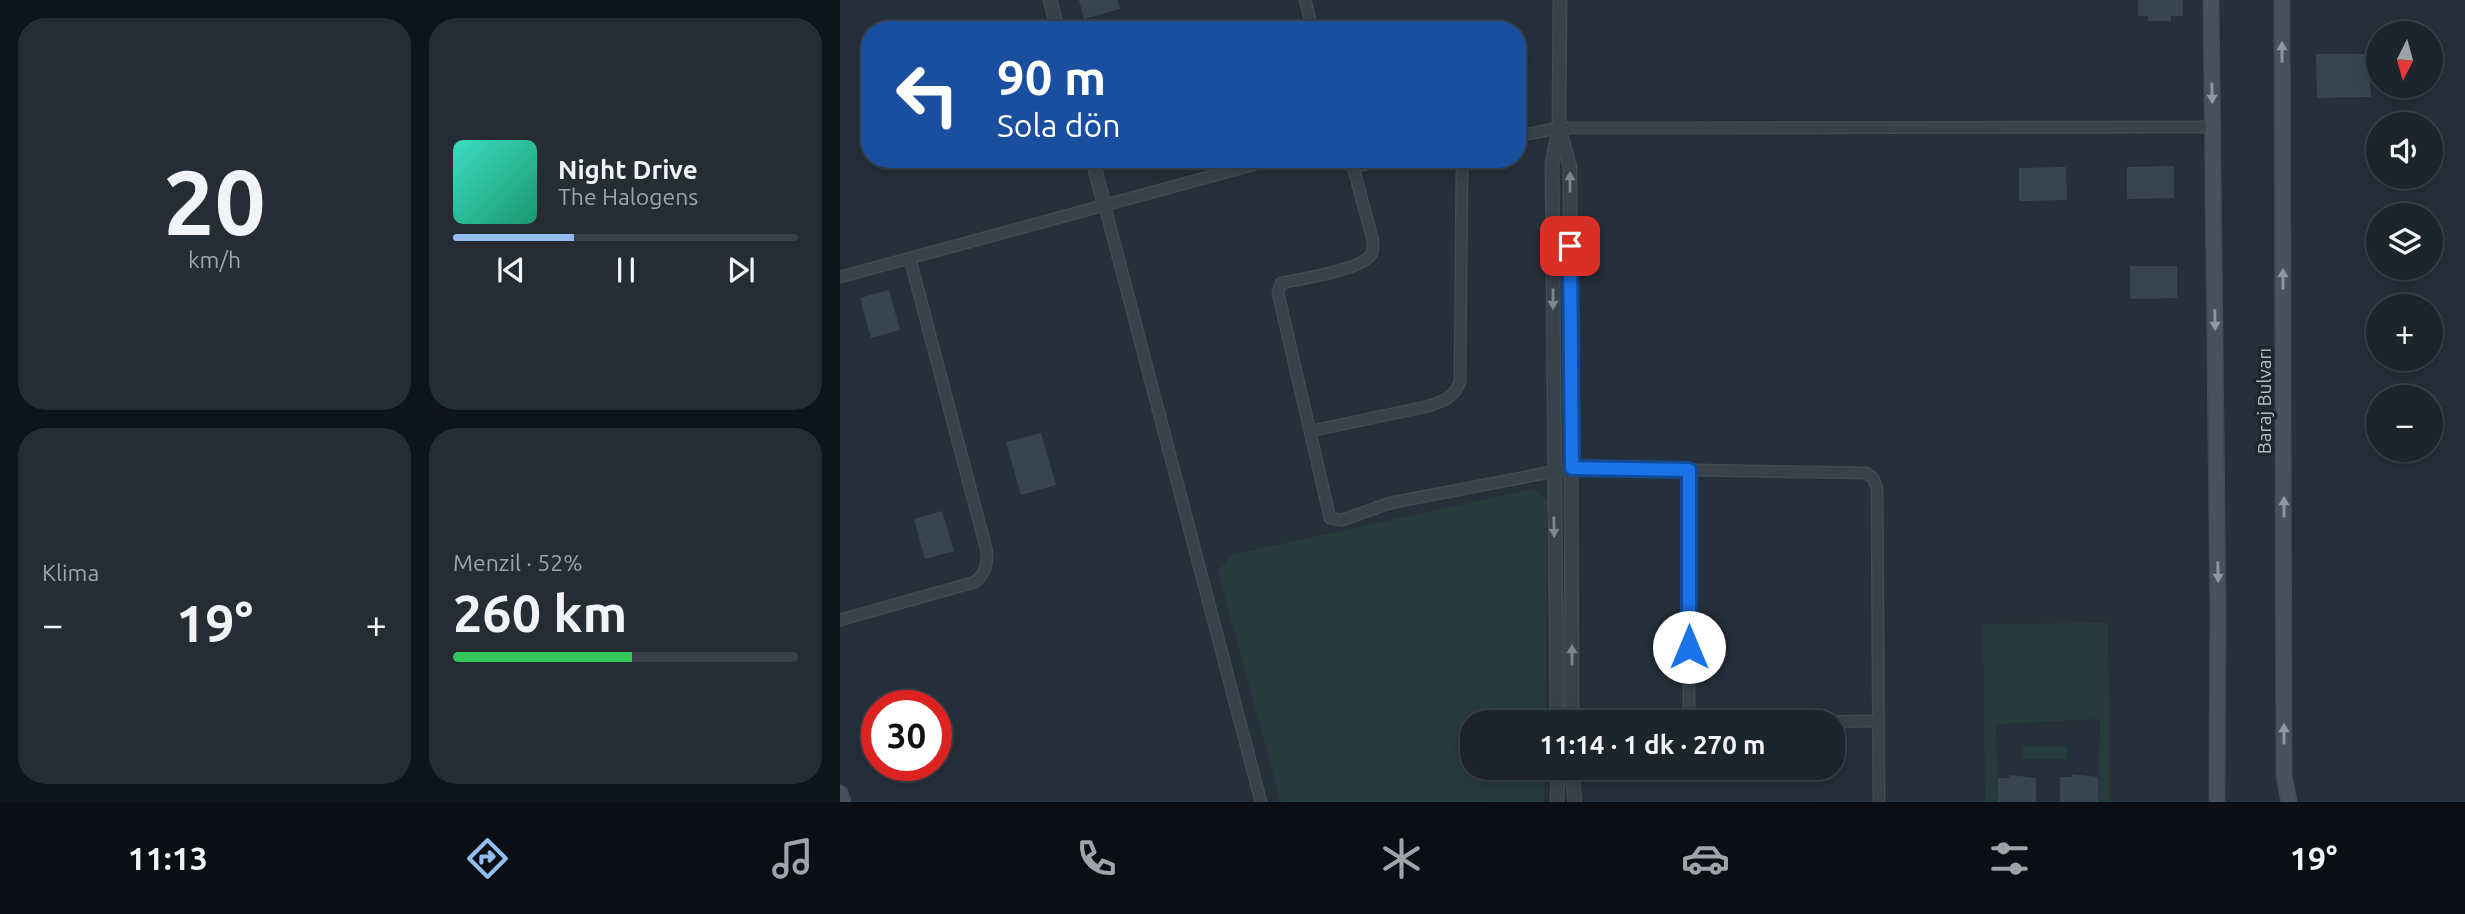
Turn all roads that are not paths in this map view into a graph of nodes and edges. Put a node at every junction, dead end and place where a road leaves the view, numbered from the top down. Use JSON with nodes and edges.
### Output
{"nodes":[{"id":1,"x":1050,"y":0,"type":"edge"},
{"id":2,"x":1305,"y":0,"type":"edge"},
{"id":3,"x":1560,"y":0,"type":"edge"},
{"id":4,"x":2211,"y":0,"type":"edge"},
{"id":5,"x":2282,"y":0,"type":"edge"},
{"id":6,"x":1056,"y":21,"type":"edge"},
{"id":7,"x":1311,"y":21,"type":"edge"},
{"id":8,"x":2213,"y":127,"type":"junction"},
{"id":9,"x":1559,"y":128,"type":"junction"},
{"id":10,"x":1526,"y":134,"type":"edge"},
{"id":11,"x":1094,"y":168,"type":"edge"},
{"id":12,"x":1243,"y":168,"type":"edge"},
{"id":13,"x":1353,"y":168,"type":"edge"},
{"id":14,"x":1462,"y":168,"type":"edge"},
{"id":15,"x":1105,"y":207,"type":"junction"},
{"id":16,"x":910,"y":259,"type":"junction"},
{"id":17,"x":840,"y":277,"type":"edge"},
{"id":18,"x":1311,"y":431,"type":"junction"},
{"id":19,"x":1572,"y":468,"type":"junction"},
{"id":20,"x":1553,"y":470,"type":"junction"},
{"id":21,"x":1689,"y":470,"type":"junction"},
{"id":22,"x":840,"y":620,"type":"edge"},
{"id":23,"x":1557,"y":710,"type":"edge"},
{"id":24,"x":1572,"y":710,"type":"edge"},
{"id":25,"x":1689,"y":710,"type":"edge"},
{"id":26,"x":1845,"y":721,"type":"edge"},
{"id":27,"x":1878,"y":721,"type":"junction"},
{"id":28,"x":1558,"y":780,"type":"edge"},
{"id":29,"x":1572,"y":780,"type":"edge"},
{"id":30,"x":840,"y":793,"type":"edge"},
{"id":31,"x":843,"y":802,"type":"edge"},
{"id":32,"x":1261,"y":802,"type":"edge"},
{"id":33,"x":1557,"y":802,"type":"edge"},
{"id":34,"x":1575,"y":802,"type":"edge"},
{"id":35,"x":1879,"y":802,"type":"edge"},
{"id":36,"x":2217,"y":802,"type":"edge"},
{"id":37,"x":2289,"y":802,"type":"edge"}],
"edges":[{"from":1,"to":6,"type":"street"},
{"from":2,"to":7,"type":"street"},
{"from":3,"to":9,"type":"street"},
{"from":4,"to":8,"type":"main road","one_way":true},
{"from":37,"to":5,"type":"main road","name":"Baraj Bulvarı","one_way":true},
{"from":8,"to":9,"type":"street"},
{"from":8,"to":36,"type":"main road","one_way":true},
{"from":9,"to":10,"type":"street"},
{"from":19,"to":9,"type":"street","one_way":true},
{"from":9,"to":20,"type":"street","one_way":true},
{"from":11,"to":15,"type":"street"},
{"from":12,"to":15,"type":"street"},
{"from":13,"to":18,"type":"street"},
{"from":14,"to":18,"type":"street"},
{"from":15,"to":16,"type":"street"},
{"from":15,"to":32,"type":"street"},
{"from":16,"to":17,"type":"street"},
{"from":16,"to":22,"type":"street"},
{"from":18,"to":20,"type":"street"},
{"from":19,"to":20,"type":"street"},
{"from":19,"to":21,"type":"street"},
{"from":24,"to":19,"type":"street","one_way":true},
{"from":20,"to":23,"type":"street","one_way":true},
{"from":21,"to":25,"type":"street"},
{"from":21,"to":27,"type":"street"},
{"from":26,"to":27,"type":"street"},
{"from":27,"to":35,"type":"street"},
{"from":28,"to":33,"type":"street"},
{"from":29,"to":34,"type":"street"},
{"from":30,"to":31,"type":"main road"}]}
